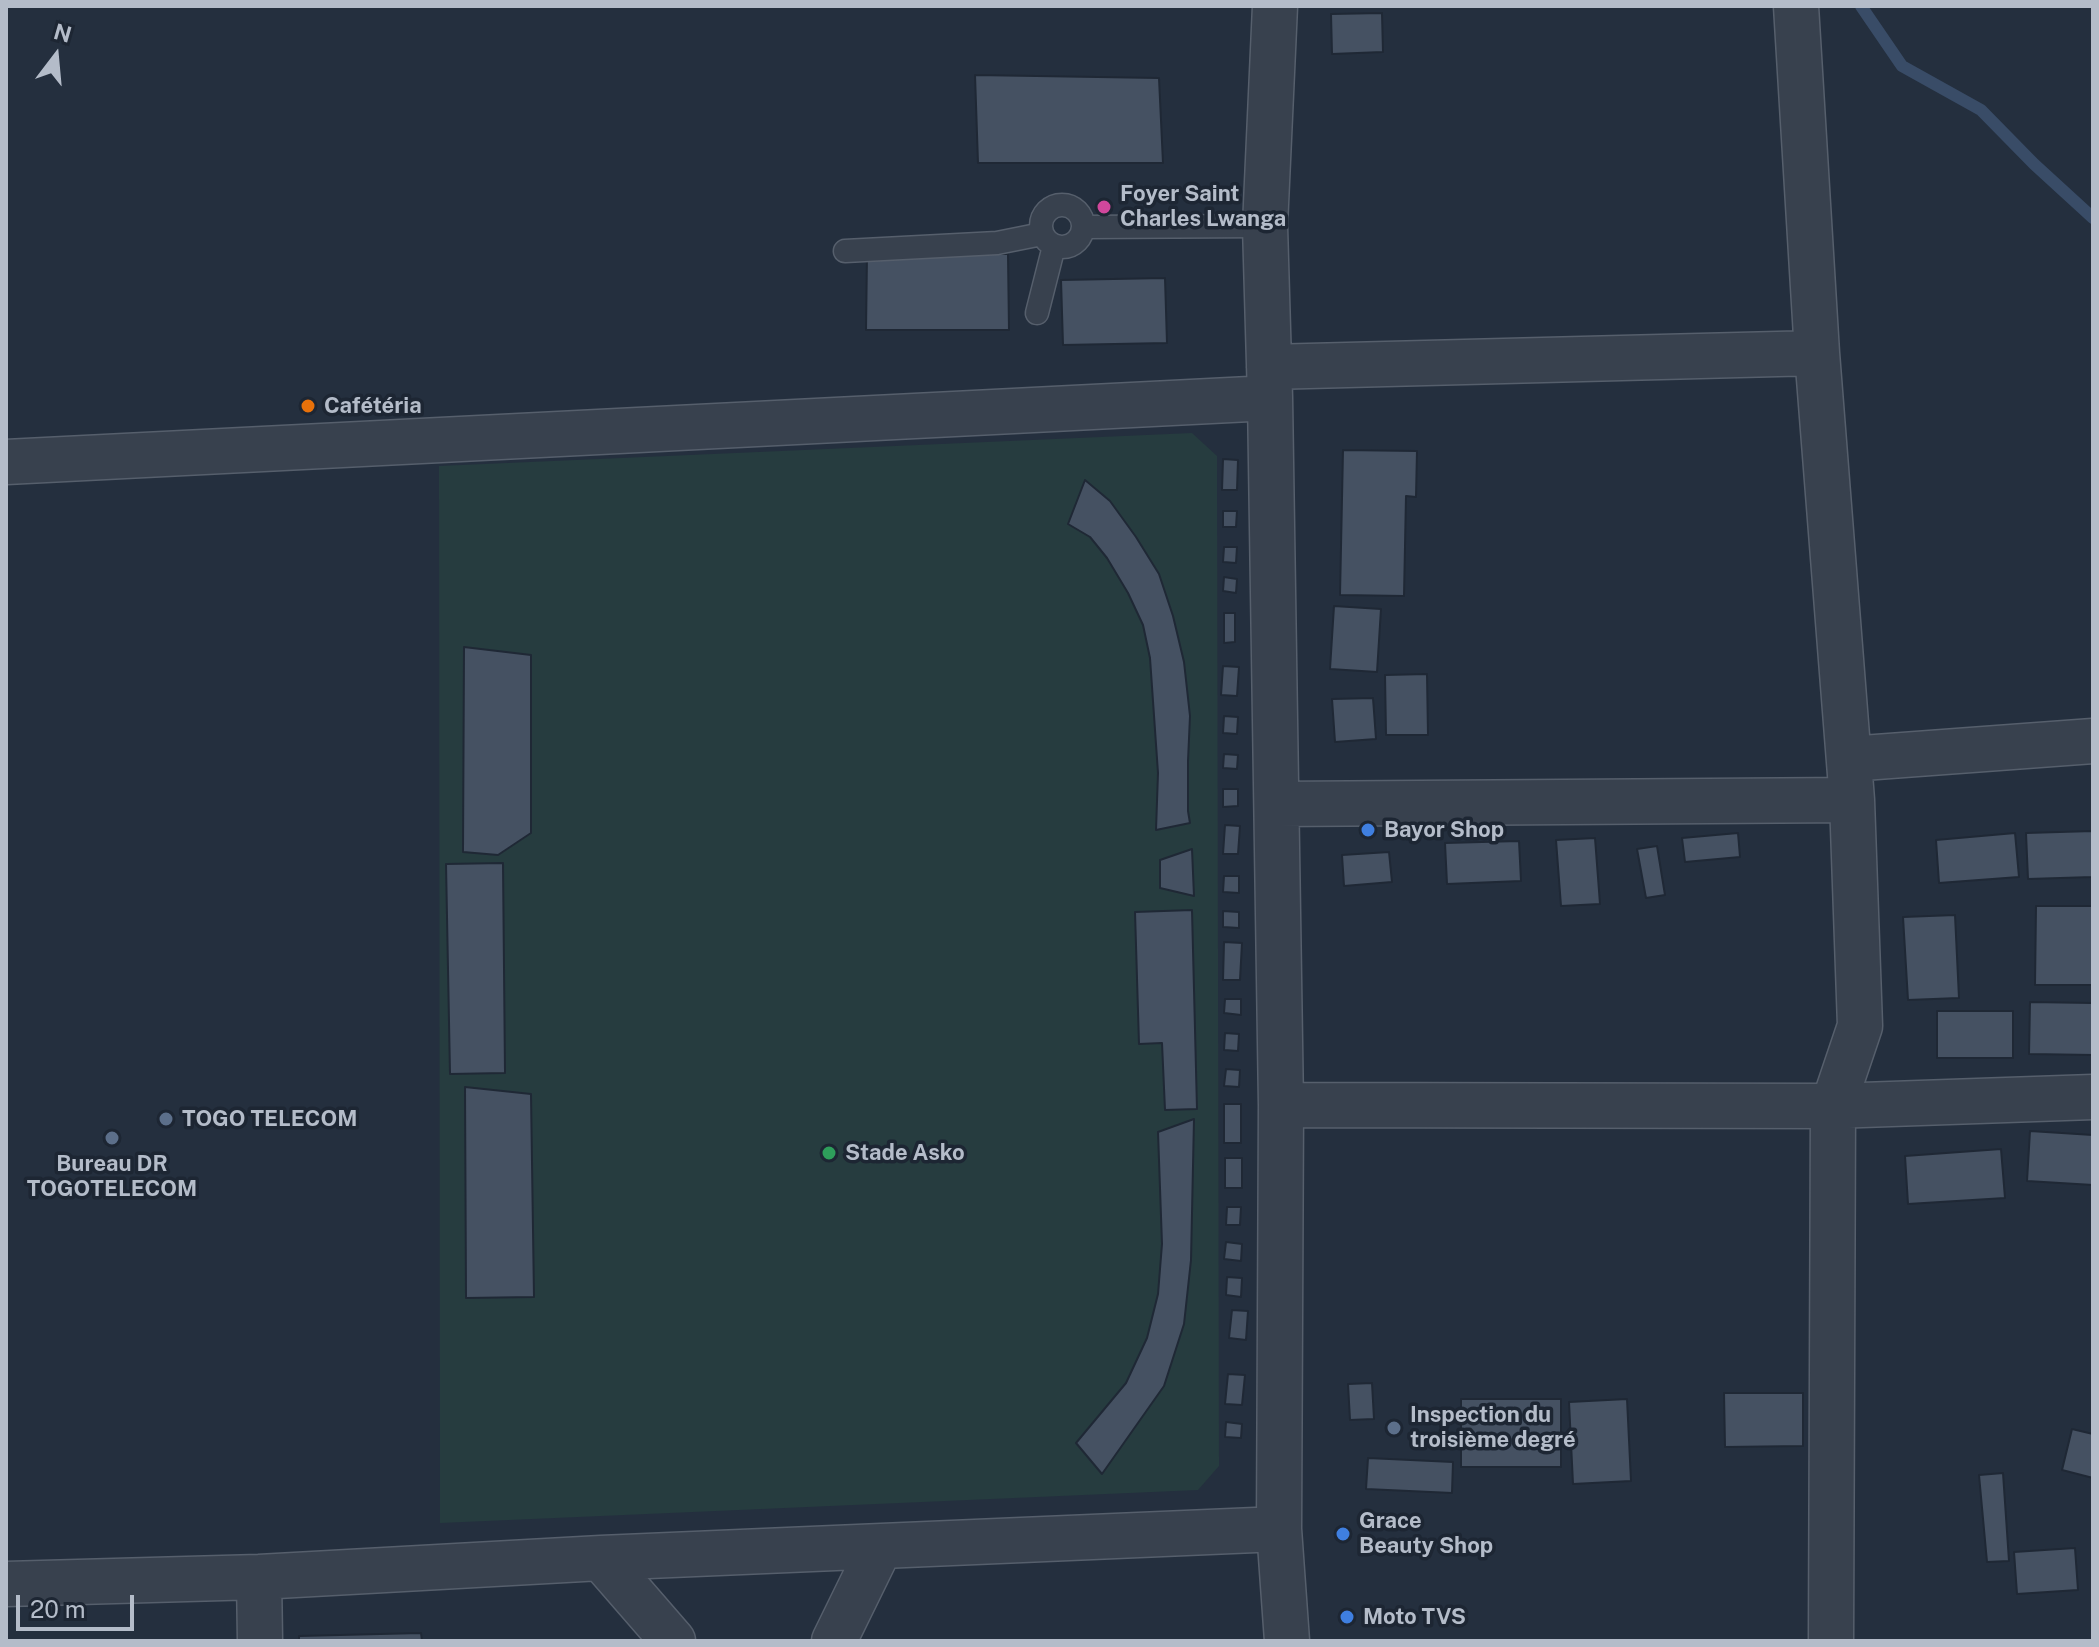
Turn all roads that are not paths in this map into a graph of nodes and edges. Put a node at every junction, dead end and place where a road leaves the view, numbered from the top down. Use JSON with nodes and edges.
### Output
{"nodes":[{"id":1,"x":1275,"y":6,"type":"edge"},
{"id":2,"x":1796,"y":6,"type":"edge"},
{"id":3,"x":1265,"y":226,"type":"junction"},
{"id":4,"x":1084,"y":227,"type":"junction"},
{"id":5,"x":1048,"y":240,"type":"junction"},
{"id":6,"x":845,"y":251,"type":"dead end"},
{"id":7,"x":1037,"y":313,"type":"dead end"},
{"id":8,"x":1817,"y":353,"type":"junction"},
{"id":9,"x":1270,"y":383,"type":"junction"},
{"id":10,"x":6,"y":462,"type":"edge"},
{"id":11,"x":2093,"y":741,"type":"edge"},
{"id":12,"x":1851,"y":779,"type":"junction"},
{"id":13,"x":1277,"y":804,"type":"junction"},
{"id":14,"x":2093,"y":1097,"type":"edge"},
{"id":15,"x":1281,"y":1105,"type":"junction"},
{"id":16,"x":1833,"y":1106,"type":"junction"},
{"id":17,"x":1279,"y":1529,"type":"junction"},
{"id":18,"x":880,"y":1547,"type":"junction"},
{"id":19,"x":601,"y":1558,"type":"junction"},
{"id":20,"x":259,"y":1577,"type":"junction"},
{"id":21,"x":6,"y":1584,"type":"edge"},
{"id":22,"x":260,"y":1641,"type":"edge"},
{"id":23,"x":673,"y":1641,"type":"edge"},
{"id":24,"x":834,"y":1641,"type":"edge"},
{"id":25,"x":1287,"y":1641,"type":"edge"},
{"id":26,"x":1831,"y":1641,"type":"edge"}],
"edges":[{"from":1,"to":3,"type":"street"},
{"from":2,"to":8,"type":"street"},
{"from":3,"to":4,"type":"lane"},
{"from":3,"to":9,"type":"street"},
{"from":4,"to":5,"type":"lane"},
{"from":4,"to":5,"type":"lane"},
{"from":5,"to":6,"type":"lane"},
{"from":5,"to":7,"type":"lane"},
{"from":8,"to":9,"type":"street"},
{"from":8,"to":12,"type":"street"},
{"from":9,"to":10,"type":"street"},
{"from":9,"to":13,"type":"street"},
{"from":11,"to":12,"type":"street"},
{"from":12,"to":13,"type":"street"},
{"from":12,"to":16,"type":"street"},
{"from":13,"to":15,"type":"street"},
{"from":14,"to":16,"type":"street"},
{"from":15,"to":16,"type":"street"},
{"from":15,"to":17,"type":"street"},
{"from":16,"to":26,"type":"street"},
{"from":17,"to":18,"type":"street"},
{"from":17,"to":25,"type":"street"},
{"from":18,"to":19,"type":"street"},
{"from":18,"to":24,"type":"street"},
{"from":19,"to":20,"type":"street"},
{"from":19,"to":23,"type":"street"},
{"from":20,"to":21,"type":"street"},
{"from":20,"to":22,"type":"street"}]}
